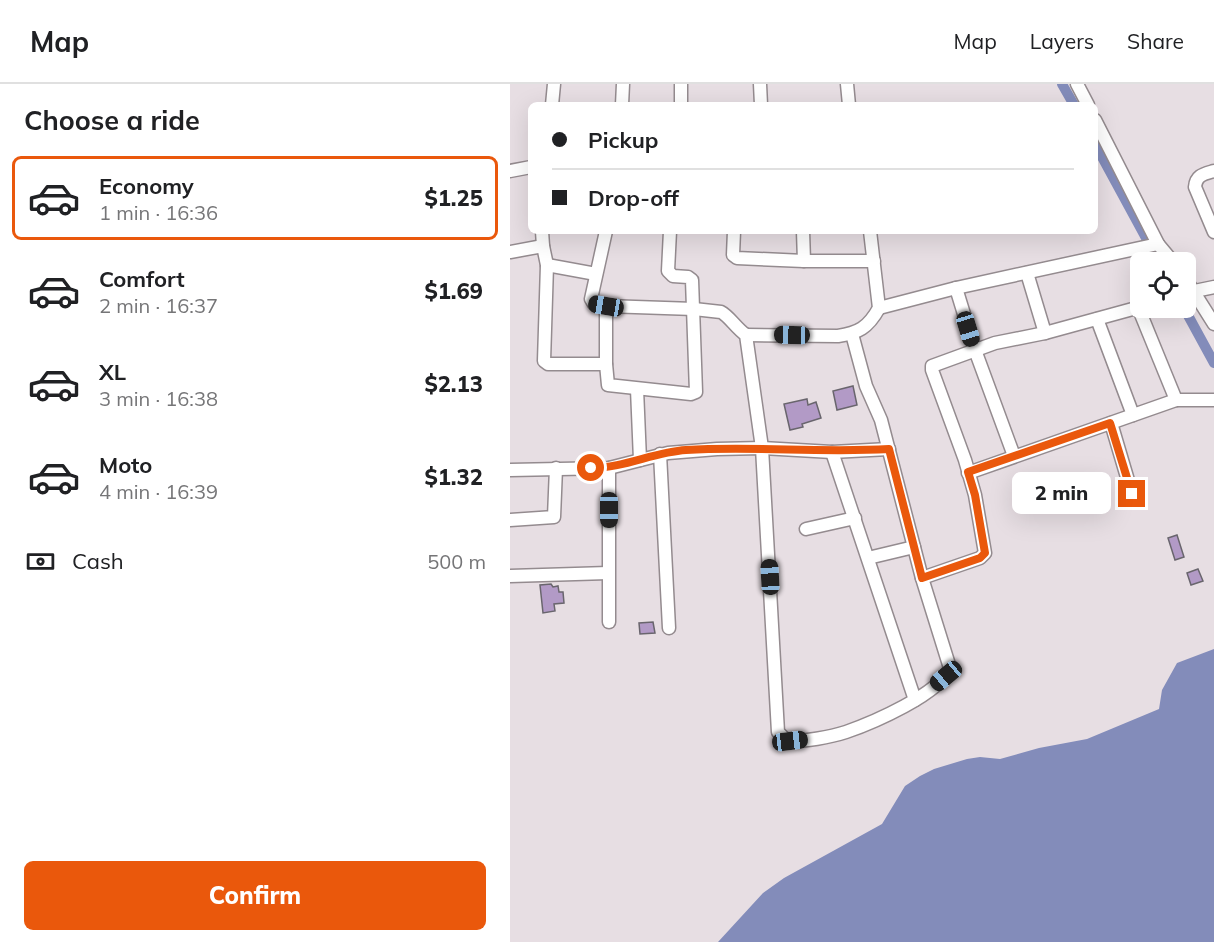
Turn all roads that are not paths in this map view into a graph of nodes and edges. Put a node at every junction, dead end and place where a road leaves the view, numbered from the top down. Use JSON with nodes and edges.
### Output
{"nodes":[{"id":1,"x":554,"y":84,"type":"edge"},
{"id":2,"x":623,"y":84,"type":"edge"},
{"id":3,"x":681,"y":84,"type":"edge"},
{"id":4,"x":760,"y":84,"type":"edge"},
{"id":5,"x":847,"y":84,"type":"edge"},
{"id":6,"x":1077,"y":84,"type":"edge"},
{"id":7,"x":552,"y":102,"type":"edge"},
{"id":8,"x":622,"y":102,"type":"edge"},
{"id":9,"x":681,"y":102,"type":"edge"},
{"id":10,"x":761,"y":102,"type":"edge"},
{"id":11,"x":849,"y":102,"type":"edge"},
{"id":12,"x":1086,"y":102,"type":"edge"},
{"id":13,"x":1098,"y":126,"type":"edge"},
{"id":14,"x":528,"y":168,"type":"edge"},
{"id":15,"x":510,"y":171,"type":"edge"},
{"id":16,"x":1214,"y":171,"type":"edge"},
{"id":17,"x":1214,"y":232,"type":"edge"},
{"id":18,"x":542,"y":234,"type":"edge"},
{"id":19,"x":605,"y":234,"type":"edge"},
{"id":20,"x":670,"y":234,"type":"edge"},
{"id":21,"x":734,"y":234,"type":"edge"},
{"id":22,"x":803,"y":234,"type":"edge"},
{"id":23,"x":870,"y":234,"type":"edge"},
{"id":24,"x":1158,"y":244,"type":"junction"},
{"id":25,"x":543,"y":246,"type":"junction"},
{"id":26,"x":510,"y":252,"type":"edge"},
{"id":27,"x":1165,"y":252,"type":"edge"},
{"id":28,"x":804,"y":261,"type":"junction"},
{"id":29,"x":874,"y":261,"type":"junction"},
{"id":30,"x":547,"y":265,"type":"junction"},
{"id":31,"x":1027,"y":273,"type":"junction"},
{"id":32,"x":596,"y":274,"type":"junction"},
{"id":33,"x":1214,"y":287,"type":"edge"},
{"id":34,"x":956,"y":288,"type":"junction"},
{"id":35,"x":1196,"y":291,"type":"edge"},
{"id":36,"x":1196,"y":300,"type":"edge"},
{"id":37,"x":606,"y":306,"type":"junction"},
{"id":38,"x":879,"y":308,"type":"junction"},
{"id":39,"x":694,"y":309,"type":"junction"},
{"id":40,"x":1130,"y":310,"type":"edge"},
{"id":41,"x":1143,"y":318,"type":"edge"},
{"id":42,"x":1097,"y":319,"type":"junction"},
{"id":43,"x":1214,"y":324,"type":"edge"},
{"id":44,"x":1045,"y":333,"type":"junction"},
{"id":45,"x":852,"y":334,"type":"junction"},
{"id":46,"x":746,"y":335,"type":"junction"},
{"id":47,"x":975,"y":350,"type":"junction"},
{"id":48,"x":606,"y":364,"type":"junction"},
{"id":49,"x":637,"y":389,"type":"junction"},
{"id":50,"x":1176,"y":400,"type":"junction"},
{"id":51,"x":1213,"y":402,"type":"edge"},
{"id":52,"x":1133,"y":415,"type":"junction"},
{"id":53,"x":1110,"y":423,"type":"junction"},
{"id":54,"x":762,"y":448,"type":"junction"},
{"id":55,"x":889,"y":449,"type":"junction"},
{"id":56,"x":832,"y":452,"type":"junction"},
{"id":57,"x":660,"y":454,"type":"junction"},
{"id":58,"x":1014,"y":456,"type":"junction"},
{"id":59,"x":640,"y":460,"type":"junction"},
{"id":60,"x":556,"y":468,"type":"junction"},
{"id":61,"x":609,"y":468,"type":"junction"},
{"id":62,"x":510,"y":470,"type":"edge"},
{"id":63,"x":968,"y":472,"type":"junction"},
{"id":64,"x":1131,"y":500,"type":"dead end"},
{"id":65,"x":855,"y":518,"type":"junction"},
{"id":66,"x":510,"y":520,"type":"edge"},
{"id":67,"x":806,"y":529,"type":"dead end"},
{"id":68,"x":914,"y":547,"type":"junction"},
{"id":69,"x":868,"y":558,"type":"junction"},
{"id":70,"x":608,"y":573,"type":"junction"},
{"id":71,"x":510,"y":576,"type":"edge"},
{"id":72,"x":922,"y":578,"type":"junction"},
{"id":73,"x":609,"y":622,"type":"dead end"},
{"id":74,"x":669,"y":628,"type":"dead end"},
{"id":75,"x":915,"y":700,"type":"junction"}],
"edges":[{"from":1,"to":7,"type":"street"},
{"from":2,"to":8,"type":"street"},
{"from":3,"to":9,"type":"street"},
{"from":4,"to":10,"type":"street"},
{"from":5,"to":11,"type":"street"},
{"from":6,"to":12,"type":"street"},
{"from":13,"to":24,"type":"street"},
{"from":14,"to":15,"type":"street"},
{"from":16,"to":17,"type":"street"},
{"from":18,"to":25,"type":"street"},
{"from":19,"to":32,"type":"street"},
{"from":20,"to":39,"type":"street"},
{"from":21,"to":28,"type":"street"},
{"from":22,"to":28,"type":"street"},
{"from":23,"to":29,"type":"street"},
{"from":24,"to":27,"type":"street"},
{"from":24,"to":31,"type":"street"},
{"from":25,"to":26,"type":"street"},
{"from":25,"to":30,"type":"street"},
{"from":28,"to":29,"type":"street"},
{"from":29,"to":38,"type":"street"},
{"from":30,"to":32,"type":"street"},
{"from":30,"to":48,"type":"street"},
{"from":31,"to":34,"type":"street"},
{"from":31,"to":44,"type":"street"},
{"from":32,"to":37,"type":"street"},
{"from":33,"to":35,"type":"street"},
{"from":34,"to":38,"type":"street"},
{"from":34,"to":47,"type":"street"},
{"from":36,"to":43,"type":"street"},
{"from":37,"to":39,"type":"street"},
{"from":37,"to":48,"type":"street"},
{"from":38,"to":45,"type":"street"},
{"from":39,"to":46,"type":"street"},
{"from":39,"to":49,"type":"street"},
{"from":40,"to":42,"type":"street"},
{"from":41,"to":50,"type":"street"},
{"from":42,"to":44,"type":"street"},
{"from":42,"to":52,"type":"street"},
{"from":44,"to":47,"type":"street"},
{"from":45,"to":46,"type":"street"},
{"from":45,"to":55,"type":"street"},
{"from":46,"to":54,"type":"street"},
{"from":47,"to":58,"type":"street"},
{"from":47,"to":63,"type":"street"},
{"from":48,"to":49,"type":"street"},
{"from":49,"to":59,"type":"street"},
{"from":50,"to":51,"type":"street"},
{"from":50,"to":52,"type":"street"},
{"from":52,"to":53,"type":"street"},
{"from":53,"to":58,"type":"street"},
{"from":53,"to":64,"type":"street"},
{"from":54,"to":56,"type":"street"},
{"from":54,"to":57,"type":"street"},
{"from":54,"to":75,"type":"street"},
{"from":55,"to":56,"type":"street"},
{"from":55,"to":68,"type":"street"},
{"from":56,"to":65,"type":"street"},
{"from":57,"to":59,"type":"street"},
{"from":57,"to":74,"type":"street"},
{"from":58,"to":63,"type":"street"},
{"from":59,"to":61,"type":"street"},
{"from":60,"to":61,"type":"street"},
{"from":60,"to":62,"type":"street"},
{"from":60,"to":66,"type":"street"},
{"from":61,"to":70,"type":"street"},
{"from":63,"to":72,"type":"street"},
{"from":65,"to":67,"type":"street"},
{"from":65,"to":69,"type":"street"},
{"from":68,"to":69,"type":"street"},
{"from":68,"to":72,"type":"street"},
{"from":69,"to":75,"type":"street"},
{"from":70,"to":71,"type":"street"},
{"from":70,"to":73,"type":"street"},
{"from":72,"to":75,"type":"street"}]}
